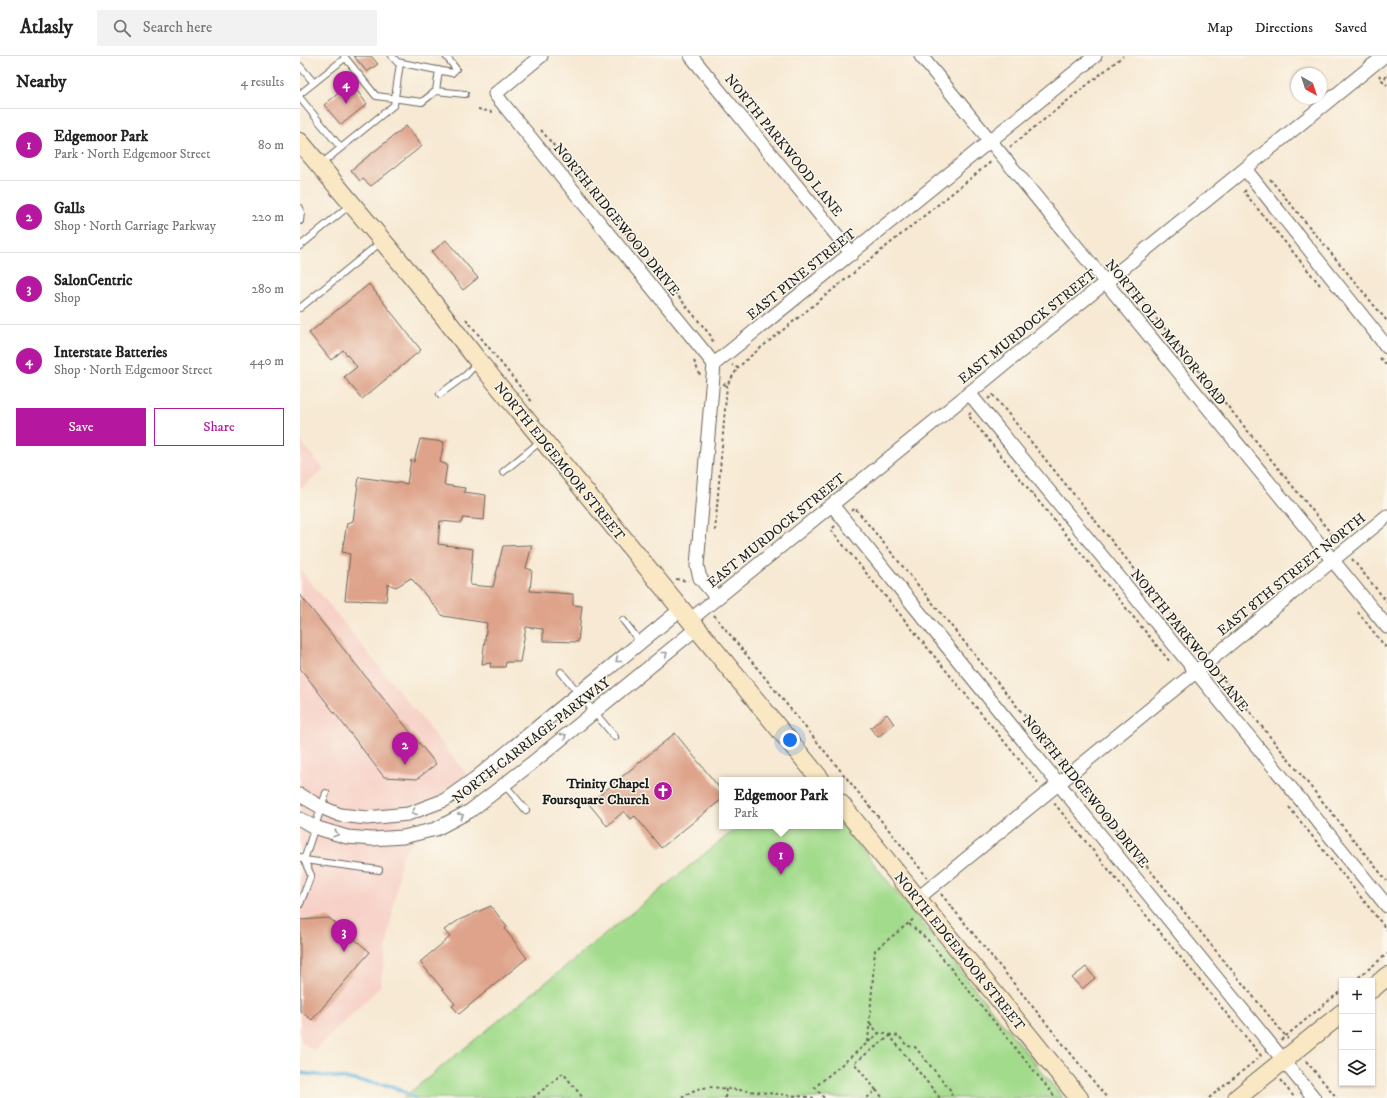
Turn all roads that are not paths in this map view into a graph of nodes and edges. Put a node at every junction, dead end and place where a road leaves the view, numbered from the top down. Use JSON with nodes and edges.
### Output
{"nodes":[{"id":1,"x":392,"y":56,"type":"edge"},
{"id":2,"x":446,"y":56,"type":"edge"},
{"id":3,"x":542,"y":56,"type":"edge"},
{"id":4,"x":691,"y":56,"type":"edge"},
{"id":5,"x":921,"y":56,"type":"edge"},
{"id":6,"x":1095,"y":56,"type":"edge"},
{"id":7,"x":1384,"y":56,"type":"edge"},
{"id":8,"x":344,"y":57,"type":"edge"},
{"id":9,"x":1387,"y":60,"type":"edge"},
{"id":10,"x":400,"y":63,"type":"junction"},
{"id":11,"x":300,"y":66,"type":"edge"},
{"id":12,"x":439,"y":70,"type":"junction"},
{"id":13,"x":314,"y":83,"type":"junction"},
{"id":14,"x":436,"y":91,"type":"junction"},
{"id":15,"x":300,"y":94,"type":"edge"},
{"id":16,"x":466,"y":94,"type":"dead end"},
{"id":17,"x":300,"y":98,"type":"edge"},
{"id":18,"x":394,"y":98,"type":"junction"},
{"id":19,"x":990,"y":141,"type":"junction"},
{"id":20,"x":300,"y":142,"type":"edge"},
{"id":21,"x":341,"y":148,"type":"junction"},
{"id":22,"x":319,"y":166,"type":"junction"},
{"id":23,"x":1245,"y":169,"type":"junction"},
{"id":24,"x":352,"y":204,"type":"junction"},
{"id":25,"x":300,"y":208,"type":"edge"},
{"id":26,"x":300,"y":221,"type":"edge"},
{"id":27,"x":382,"y":241,"type":"junction"},
{"id":28,"x":300,"y":246,"type":"edge"},
{"id":29,"x":852,"y":254,"type":"junction"},
{"id":30,"x":1106,"y":283,"type":"junction"},
{"id":31,"x":300,"y":308,"type":"edge"},
{"id":32,"x":1387,"y":347,"type":"edge"},
{"id":33,"x":479,"y":362,"type":"junction"},
{"id":34,"x":714,"y":364,"type":"junction"},
{"id":35,"x":440,"y":394,"type":"dead end"},
{"id":36,"x":969,"y":394,"type":"junction"},
{"id":37,"x":542,"y":440,"type":"junction"},
{"id":38,"x":503,"y":472,"type":"dead end"},
{"id":39,"x":832,"y":505,"type":"junction"},
{"id":40,"x":1387,"y":516,"type":"edge"},
{"id":41,"x":1332,"y":560,"type":"junction"},
{"id":42,"x":712,"y":602,"type":"junction"},
{"id":43,"x":689,"y":619,"type":"junction"},
{"id":44,"x":623,"y":620,"type":"dead end"},
{"id":45,"x":1387,"y":628,"type":"edge"},
{"id":46,"x":640,"y":642,"type":"junction"},
{"id":47,"x":561,"y":672,"type":"dead end"},
{"id":48,"x":1196,"y":672,"type":"junction"},
{"id":49,"x":579,"y":693,"type":"junction"},
{"id":50,"x":594,"y":712,"type":"junction"},
{"id":51,"x":615,"y":737,"type":"dead end"},
{"id":52,"x":819,"y":777,"type":"edge"},
{"id":53,"x":1059,"y":783,"type":"junction"},
{"id":54,"x":504,"y":784,"type":"junction"},
{"id":55,"x":326,"y":793,"type":"dead end"},
{"id":56,"x":300,"y":795,"type":"edge"},
{"id":57,"x":321,"y":807,"type":"junction"},
{"id":58,"x":843,"y":807,"type":"edge"},
{"id":59,"x":526,"y":810,"type":"dead end"},
{"id":60,"x":300,"y":819,"type":"edge"},
{"id":61,"x":314,"y":827,"type":"junction"},
{"id":62,"x":302,"y":859,"type":"edge"},
{"id":63,"x":379,"y":870,"type":"dead end"},
{"id":64,"x":300,"y":904,"type":"edge"},
{"id":65,"x":922,"y":904,"type":"junction"},
{"id":66,"x":1387,"y":906,"type":"edge"},
{"id":67,"x":1387,"y":976,"type":"edge"},
{"id":68,"x":1375,"y":986,"type":"edge"},
{"id":69,"x":1340,"y":1014,"type":"edge"},
{"id":70,"x":1285,"y":1048,"type":"junction"},
{"id":71,"x":1079,"y":1098,"type":"edge"},
{"id":72,"x":1237,"y":1098,"type":"edge"},
{"id":73,"x":1314,"y":1098,"type":"edge"}],
"edges":[{"from":1,"to":10,"type":"lane"},
{"from":2,"to":12,"type":"lane"},
{"from":3,"to":34,"type":"street","name":"NORTH RIDGEWOOD DRIVE"},
{"from":4,"to":29,"type":"street","name":"NORTH PARKWOOD LANE"},
{"from":5,"to":19,"type":"street","name":"NORTH OLD MANOR ROAD"},
{"from":6,"to":19,"type":"street","name":"EAST PINE STREET"},
{"from":7,"to":9,"type":"street"},
{"from":7,"to":23,"type":"street","name":"EAST MURDOCK STREET"},
{"from":8,"to":13,"type":"lane"},
{"from":8,"to":18,"type":"lane"},
{"from":10,"to":12,"type":"lane"},
{"from":10,"to":18,"type":"lane"},
{"from":11,"to":13,"type":"lane"},
{"from":12,"to":14,"type":"lane"},
{"from":13,"to":15,"type":"lane"},
{"from":14,"to":16,"type":"lane"},
{"from":14,"to":18,"type":"lane"},
{"from":17,"to":21,"type":"lane"},
{"from":18,"to":21,"type":"lane"},
{"from":19,"to":29,"type":"street","name":"EAST PINE STREET"},
{"from":19,"to":30,"type":"street","name":"NORTH OLD MANOR ROAD"},
{"from":20,"to":22,"type":"street","name":"NORTH EDGEMOOR STREET"},
{"from":21,"to":22,"type":"lane"},
{"from":22,"to":24,"type":"street","name":"NORTH EDGEMOOR STREET"},
{"from":23,"to":30,"type":"street","name":"EAST MURDOCK STREET"},
{"from":23,"to":32,"type":"street"},
{"from":24,"to":27,"type":"street","name":"NORTH EDGEMOOR STREET"},
{"from":24,"to":28,"type":"lane"},
{"from":25,"to":26,"type":"lane"},
{"from":27,"to":31,"type":"lane"},
{"from":27,"to":33,"type":"street","name":"NORTH EDGEMOOR STREET"},
{"from":29,"to":34,"type":"street","name":"EAST PINE STREET"},
{"from":30,"to":36,"type":"street","name":"EAST MURDOCK STREET"},
{"from":30,"to":41,"type":"street","name":"NORTH OLD MANOR ROAD"},
{"from":33,"to":35,"type":"lane"},
{"from":33,"to":37,"type":"street","name":"NORTH EDGEMOOR STREET"},
{"from":34,"to":42,"type":"street"},
{"from":36,"to":39,"type":"street","name":"EAST MURDOCK STREET"},
{"from":36,"to":48,"type":"street","name":"NORTH PARKWOOD LANE"},
{"from":37,"to":38,"type":"lane"},
{"from":37,"to":43,"type":"street","name":"NORTH EDGEMOOR STREET"},
{"from":39,"to":42,"type":"street","name":"EAST MURDOCK STREET"},
{"from":39,"to":53,"type":"street","name":"NORTH RIDGEWOOD DRIVE"},
{"from":40,"to":41,"type":"street","name":"EAST 8TH STREET NORTH"},
{"from":41,"to":45,"type":"street","name":"NORTH OLD MANOR ROAD"},
{"from":41,"to":48,"type":"street","name":"EAST 8TH STREET NORTH"},
{"from":42,"to":43,"type":"street","name":"EAST MURDOCK STREET"},
{"from":43,"to":46,"type":"street","name":"NORTH CARRIAGE PARKWAY"},
{"from":50,"to":43,"type":"street","name":"NORTH CARRIAGE PARKWAY","one_way":true},
{"from":43,"to":52,"type":"street","name":"NORTH EDGEMOOR STREET"},
{"from":44,"to":46,"type":"lane"},
{"from":46,"to":49,"type":"street","name":"NORTH CARRIAGE PARKWAY","one_way":true},
{"from":47,"to":49,"type":"lane"},
{"from":48,"to":53,"type":"street","name":"EAST 8TH STREET NORTH"},
{"from":48,"to":66,"type":"street","name":"NORTH PARKWOOD LANE"},
{"from":49,"to":50,"type":"lane"},
{"from":49,"to":57,"type":"street","name":"NORTH CARRIAGE PARKWAY","one_way":true},
{"from":50,"to":51,"type":"lane"},
{"from":54,"to":50,"type":"street","name":"NORTH CARRIAGE PARKWAY","one_way":true},
{"from":53,"to":65,"type":"street","name":"EAST 8TH STREET NORTH"},
{"from":53,"to":70,"type":"street","name":"NORTH RIDGEWOOD DRIVE"},
{"from":54,"to":59,"type":"lane"},
{"from":61,"to":54,"type":"street","name":"NORTH CARRIAGE PARKWAY","one_way":true},
{"from":55,"to":57,"type":"lane"},
{"from":56,"to":57,"type":"street","name":"NORTH CARRIAGE PARKWAY"},
{"from":57,"to":61,"type":"lane"},
{"from":58,"to":65,"type":"street","name":"NORTH EDGEMOOR STREET"},
{"from":60,"to":61,"type":"street","name":"NORTH CARRIAGE PARKWAY"},
{"from":61,"to":62,"type":"lane"},
{"from":62,"to":63,"type":"lane"},
{"from":62,"to":64,"type":"lane"},
{"from":65,"to":71,"type":"street","name":"NORTH EDGEMOOR STREET"},
{"from":67,"to":68,"type":"street"},
{"from":69,"to":70,"type":"street"},
{"from":70,"to":72,"type":"street"},
{"from":70,"to":73,"type":"street","name":"NORTH RIDGEWOOD DRIVE"}]}
